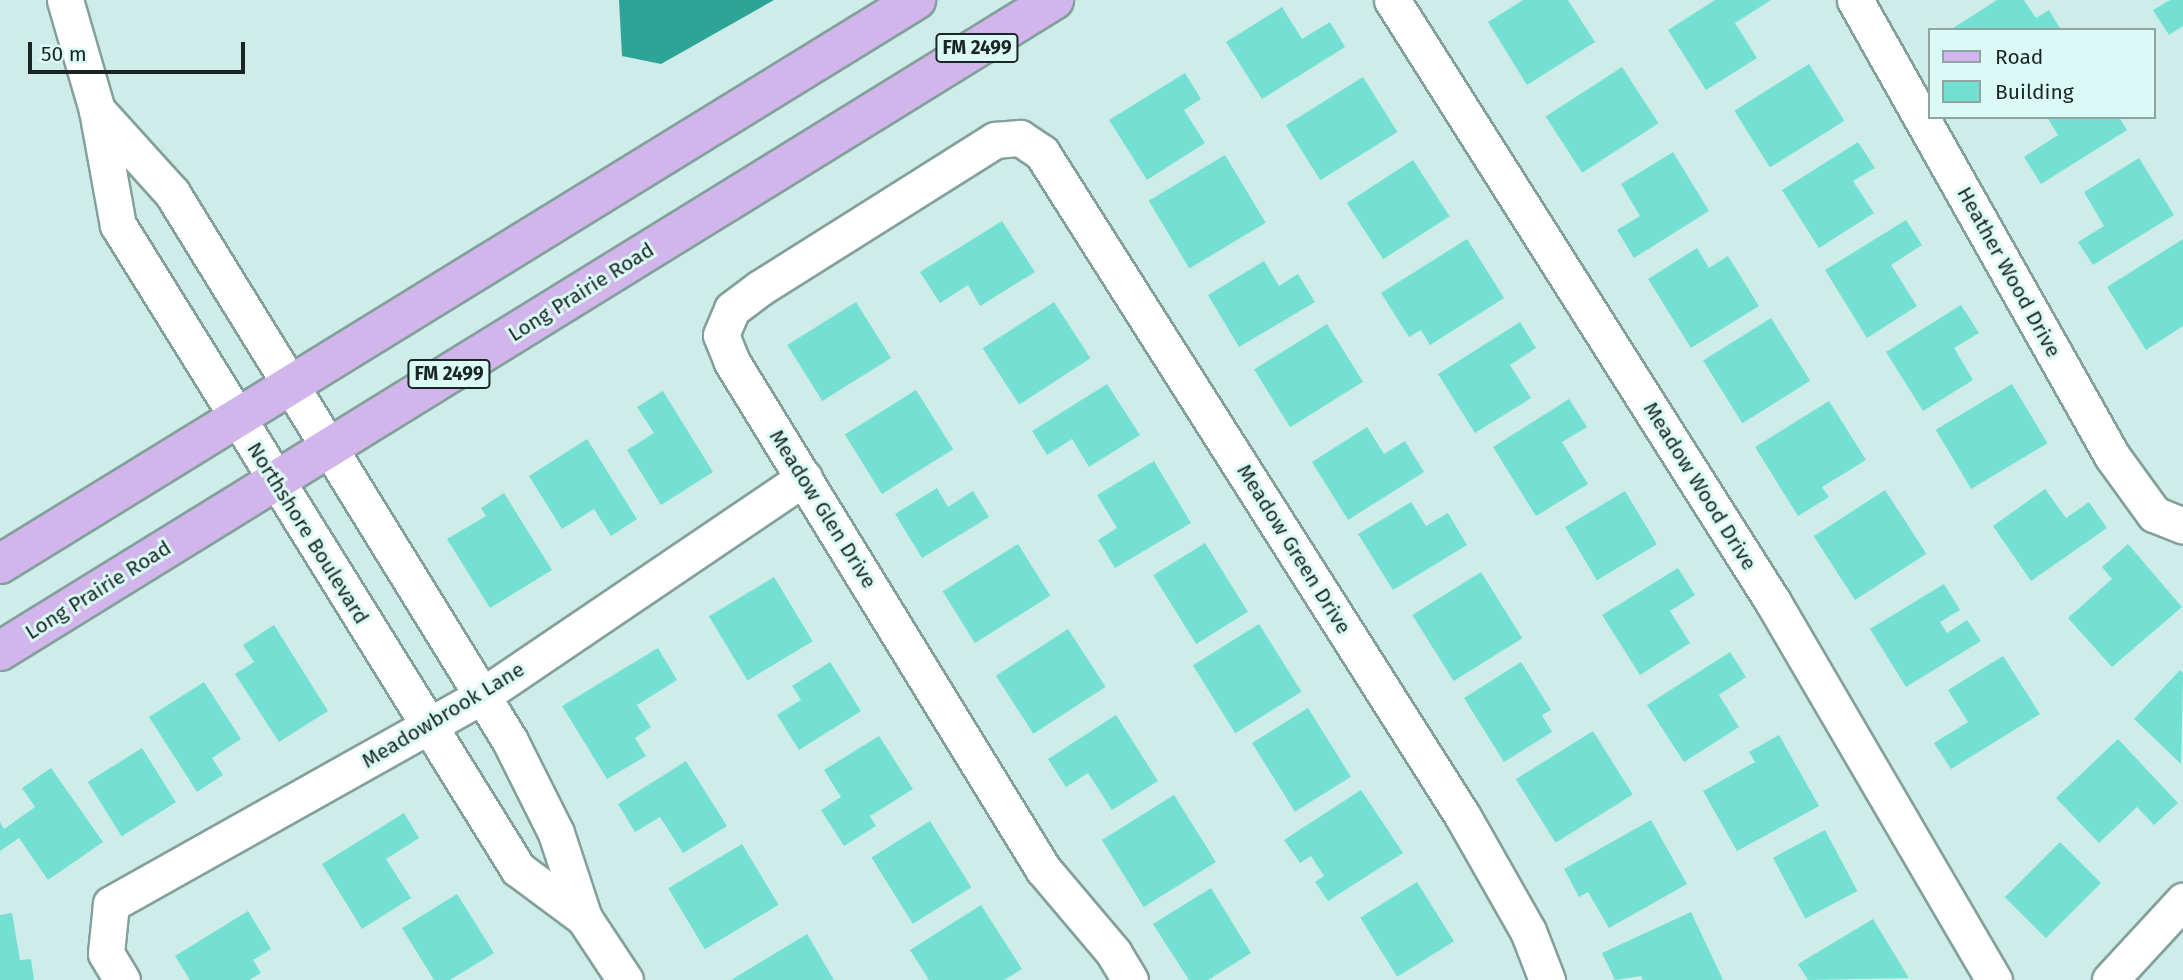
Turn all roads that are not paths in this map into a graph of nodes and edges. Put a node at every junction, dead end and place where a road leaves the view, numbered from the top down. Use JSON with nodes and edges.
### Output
{"nodes":[{"id":1,"x":65,"y":0,"type":"edge"},
{"id":2,"x":916,"y":0,"type":"edge"},
{"id":3,"x":1054,"y":0,"type":"edge"},
{"id":4,"x":1392,"y":0,"type":"edge"},
{"id":5,"x":1869,"y":5,"type":"edge"},
{"id":6,"x":97,"y":110,"type":"junction"},
{"id":7,"x":1927,"y":113,"type":"edge"},
{"id":8,"x":1930,"y":119,"type":"edge"},
{"id":9,"x":1015,"y":138,"type":"joint"},
{"id":10,"x":292,"y":386,"type":"junction"},
{"id":11,"x":238,"y":419,"type":"junction"},
{"id":12,"x":327,"y":449,"type":"junction"},
{"id":13,"x":804,"y":478,"type":"junction"},
{"id":14,"x":276,"y":481,"type":"junction"},
{"id":15,"x":2183,"y":526,"type":"edge"},
{"id":16,"x":0,"y":564,"type":"edge"},
{"id":17,"x":0,"y":651,"type":"edge"},
{"id":18,"x":482,"y":696,"type":"junction"},
{"id":19,"x":428,"y":727,"type":"junction"},
{"id":20,"x":2183,"y":901,"type":"edge"},
{"id":21,"x":584,"y":918,"type":"junction"},
{"id":22,"x":114,"y":966,"type":"edge"},
{"id":23,"x":625,"y":980,"type":"edge"},
{"id":24,"x":1130,"y":980,"type":"edge"},
{"id":25,"x":1547,"y":980,"type":"edge"},
{"id":26,"x":1994,"y":980,"type":"edge"},
{"id":27,"x":2110,"y":980,"type":"edge"}],
"edges":[{"from":1,"to":6,"type":"street","name":"Northshore Boulevard"},
{"from":2,"to":10,"type":"main road"},
{"from":3,"to":12,"type":"main road","name":"Long Prairie Road","number":"FM 2499"},
{"from":4,"to":26,"type":"street","name":"Meadow Wood Drive"},
{"from":5,"to":7,"type":"street","name":"Heather Wood Drive"},
{"from":6,"to":10,"type":"street","name":"Northshore Boulevard"},
{"from":6,"to":11,"type":"street","name":"Northshore Boulevard"},
{"from":8,"to":15,"type":"street","name":"Heather Wood Drive"},
{"from":9,"to":13,"type":"street","name":"Meadow Glen Drive"},
{"from":9,"to":25,"type":"street","name":"Meadow Green Drive"},
{"from":10,"to":11,"type":"main road"},
{"from":10,"to":12,"type":"street","name":"Northshore Boulevard"},
{"from":11,"to":14,"type":"street","name":"Northshore Boulevard"},
{"from":11,"to":16,"type":"main road"},
{"from":12,"to":14,"type":"main road","name":"Long Prairie Road","number":"FM 2499"},
{"from":12,"to":18,"type":"street","name":"Northshore Boulevard"},
{"from":13,"to":18,"type":"street","name":"Meadowbrook Lane"},
{"from":13,"to":24,"type":"street","name":"Meadow Glen Drive"},
{"from":14,"to":17,"type":"main road","name":"Long Prairie Road","number":"FM 2499"},
{"from":14,"to":19,"type":"street","name":"Northshore Boulevard"},
{"from":18,"to":19,"type":"street","name":"Meadowbrook Lane"},
{"from":18,"to":21,"type":"street","name":"Northshore Boulevard"},
{"from":19,"to":21,"type":"street","name":"Northshore Boulevard"},
{"from":19,"to":22,"type":"street","name":"Meadowbrook Lane"},
{"from":20,"to":27,"type":"street"},
{"from":21,"to":23,"type":"street","name":"Northshore Boulevard"}]}
